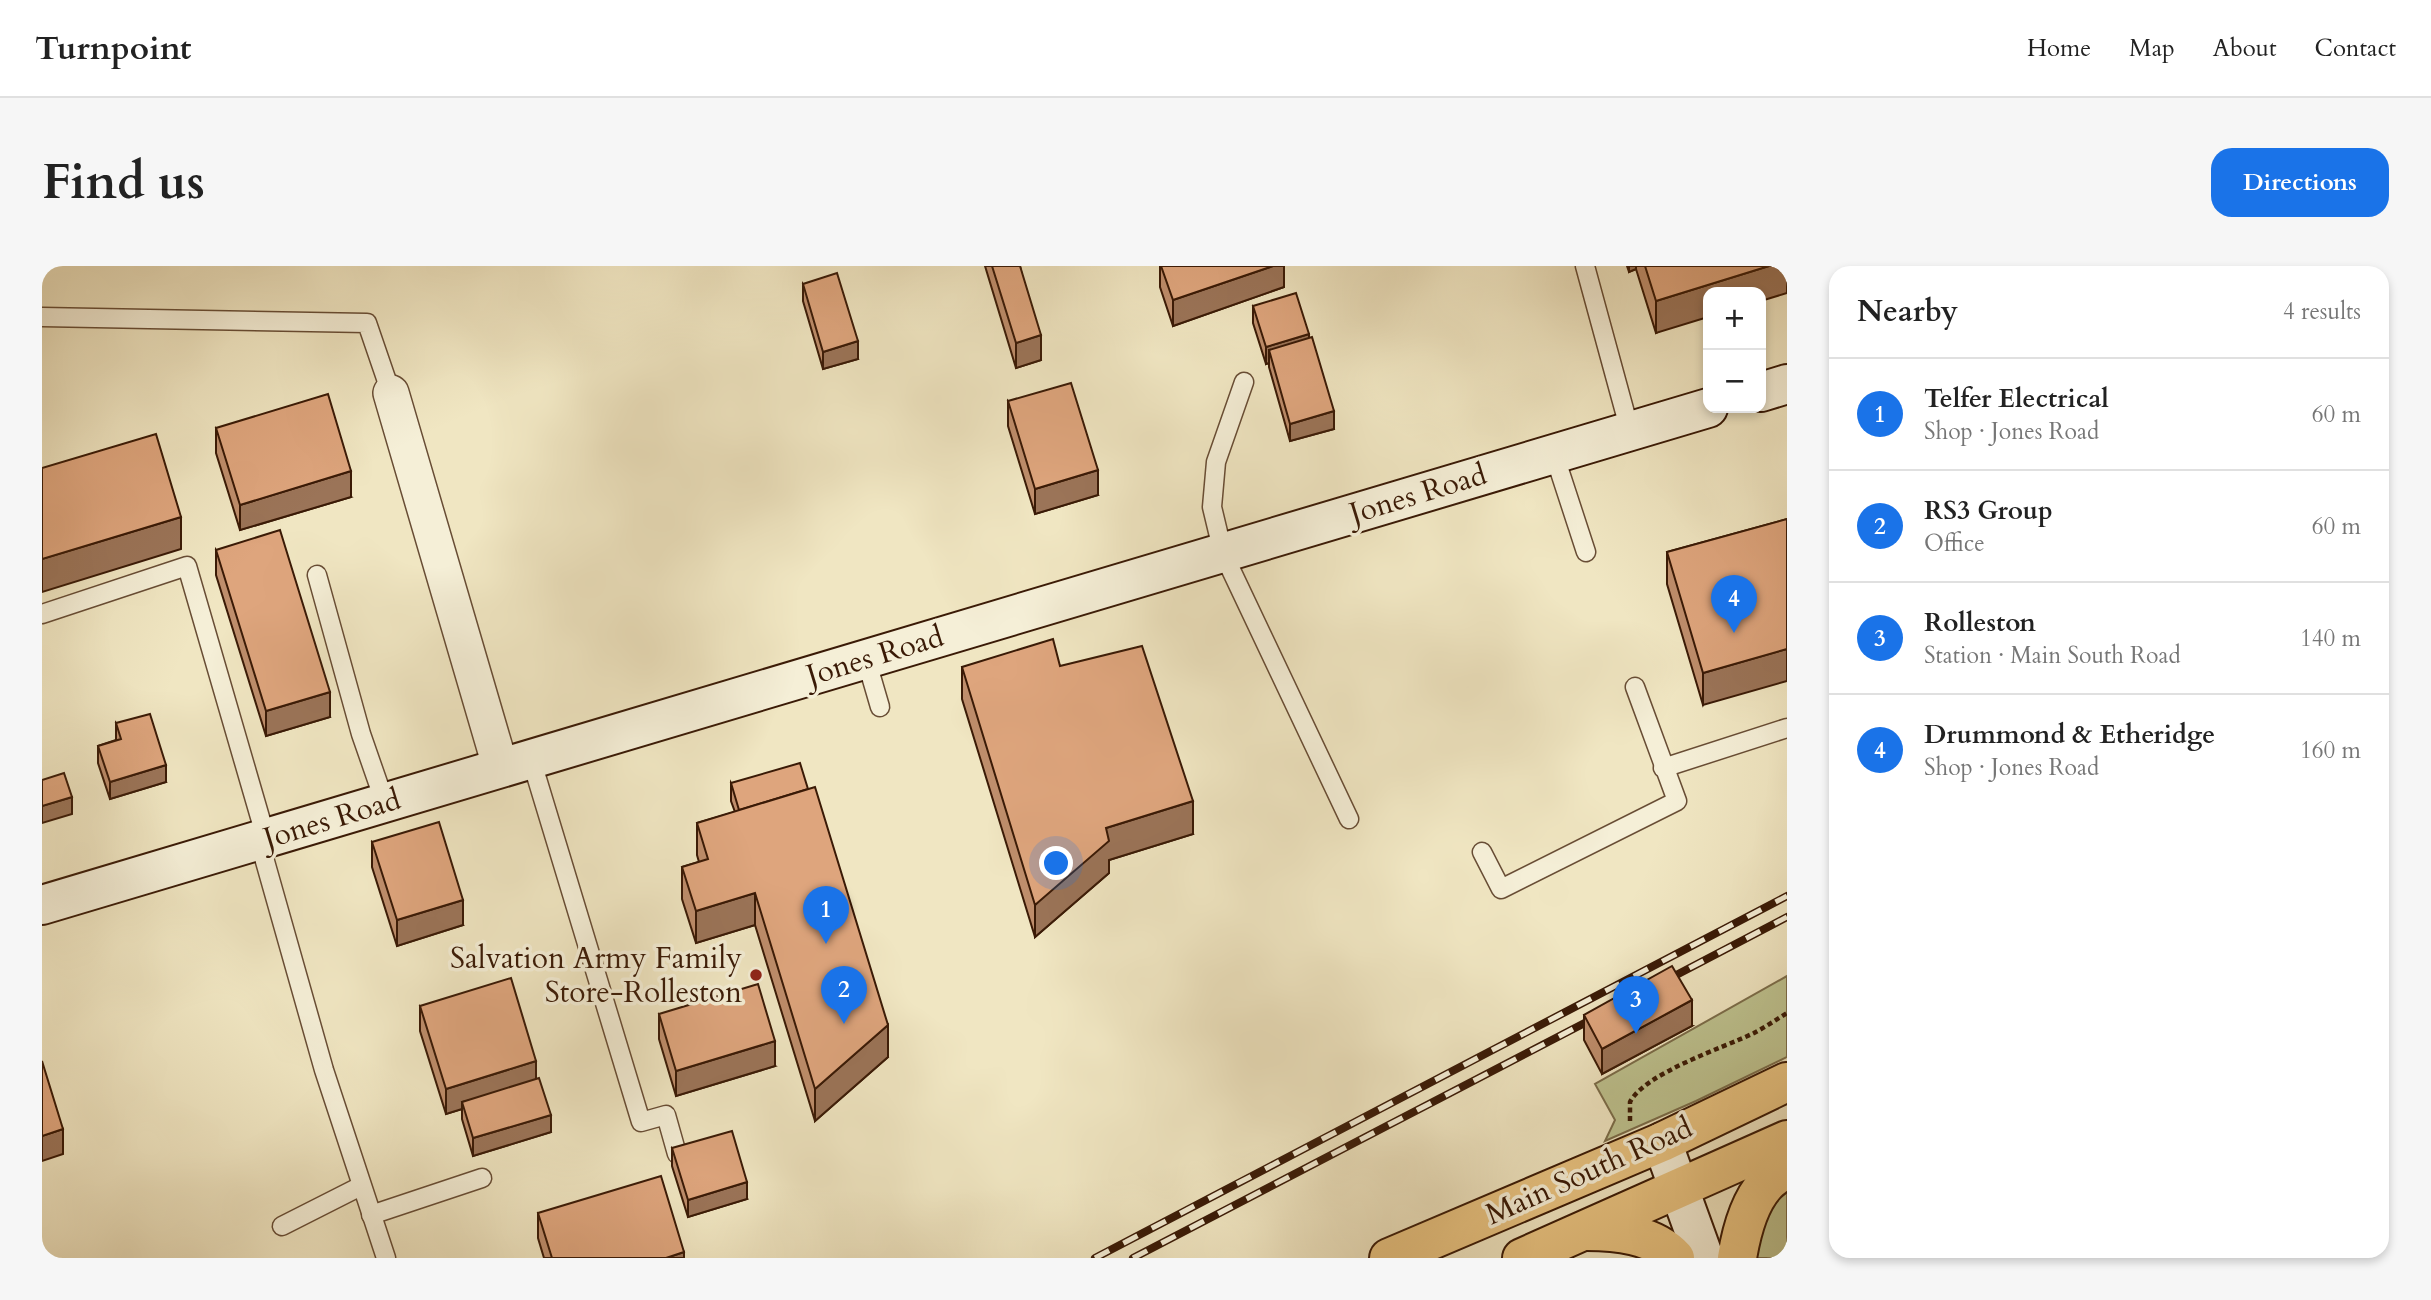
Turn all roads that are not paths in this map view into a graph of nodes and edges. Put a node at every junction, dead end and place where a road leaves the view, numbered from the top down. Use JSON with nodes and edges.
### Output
{"nodes":[{"id":1,"x":1585,"y":266,"type":"edge"},
{"id":2,"x":42,"y":317,"type":"edge"},
{"id":3,"x":1244,"y":382,"type":"dead end"},
{"id":4,"x":1787,"y":384,"type":"edge"},
{"id":5,"x":1766,"y":390,"type":"edge"},
{"id":6,"x":391,"y":393,"type":"joint"},
{"id":7,"x":1703,"y":409,"type":"edge"},
{"id":8,"x":1630,"y":431,"type":"junction"},
{"id":9,"x":1554,"y":454,"type":"junction"},
{"id":10,"x":1223,"y":552,"type":"junction"},
{"id":11,"x":1586,"y":552,"type":"dead end"},
{"id":12,"x":317,"y":575,"type":"dead end"},
{"id":13,"x":42,"y":614,"type":"edge"},
{"id":14,"x":866,"y":659,"type":"junction"},
{"id":15,"x":1634,"y":687,"type":"dead end"},
{"id":16,"x":880,"y":707,"type":"dead end"},
{"id":17,"x":1787,"y":728,"type":"edge"},
{"id":18,"x":516,"y":764,"type":"junction"},
{"id":19,"x":1664,"y":768,"type":"junction"},
{"id":20,"x":385,"y":803,"type":"junction"},
{"id":21,"x":1349,"y":819,"type":"dead end"},
{"id":22,"x":262,"y":839,"type":"junction"},
{"id":23,"x":1482,"y":852,"type":"dead end"},
{"id":24,"x":42,"y":905,"type":"edge"},
{"id":25,"x":1787,"y":1082,"type":"edge"},
{"id":26,"x":1648,"y":1136,"type":"junction"},
{"id":27,"x":1787,"y":1140,"type":"edge"},
{"id":28,"x":677,"y":1154,"type":"edge"},
{"id":29,"x":1787,"y":1167,"type":"edge"},
{"id":30,"x":482,"y":1178,"type":"dead end"},
{"id":31,"x":361,"y":1186,"type":"junction"},
{"id":32,"x":1680,"y":1189,"type":"junction"},
{"id":33,"x":371,"y":1215,"type":"junction"},
{"id":34,"x":282,"y":1226,"type":"dead end"},
{"id":35,"x":1584,"y":1231,"type":"junction"},
{"id":36,"x":386,"y":1258,"type":"edge"},
{"id":37,"x":1390,"y":1258,"type":"edge"},
{"id":38,"x":1522,"y":1258,"type":"edge"},
{"id":39,"x":1675,"y":1258,"type":"edge"},
{"id":40,"x":1704,"y":1258,"type":"edge"},
{"id":41,"x":1737,"y":1258,"type":"edge"}],
"edges":[{"from":1,"to":8,"type":"lane"},
{"from":2,"to":6,"type":"lane"},
{"from":3,"to":10,"type":"lane"},
{"from":4,"to":5,"type":"main road"},
{"from":6,"to":18,"type":"street"},
{"from":7,"to":8,"type":"main road","name":"Jones Road"},
{"from":8,"to":9,"type":"main road","name":"Jones Road"},
{"from":9,"to":10,"type":"main road","name":"Jones Road"},
{"from":9,"to":11,"type":"lane"},
{"from":10,"to":14,"type":"main road","name":"Jones Road"},
{"from":10,"to":21,"type":"lane"},
{"from":12,"to":20,"type":"lane"},
{"from":13,"to":22,"type":"lane"},
{"from":14,"to":16,"type":"lane"},
{"from":14,"to":18,"type":"main road","name":"Jones Road"},
{"from":15,"to":19,"type":"lane"},
{"from":17,"to":19,"type":"lane"},
{"from":18,"to":20,"type":"main road","name":"Jones Road"},
{"from":18,"to":28,"type":"lane"},
{"from":19,"to":23,"type":"lane"},
{"from":20,"to":22,"type":"main road","name":"Jones Road"},
{"from":22,"to":24,"type":"main road","name":"Jones Road"},
{"from":22,"to":31,"type":"lane"},
{"from":25,"to":26,"type":"highway","name":"Main South Road"},
{"from":26,"to":32,"type":"main road"},
{"from":26,"to":37,"type":"highway","name":"Main South Road"},
{"from":27,"to":32,"type":"highway","name":"Main South Road"},
{"from":29,"to":41,"type":"highway"},
{"from":30,"to":33,"type":"lane"},
{"from":31,"to":33,"type":"lane"},
{"from":31,"to":34,"type":"lane"},
{"from":32,"to":35,"type":"highway","name":"Main South Road"},
{"from":32,"to":40,"type":"main road"},
{"from":33,"to":36,"type":"lane"},
{"from":35,"to":38,"type":"highway","name":"Main South Road"},
{"from":35,"to":39,"type":"highway"}]}
